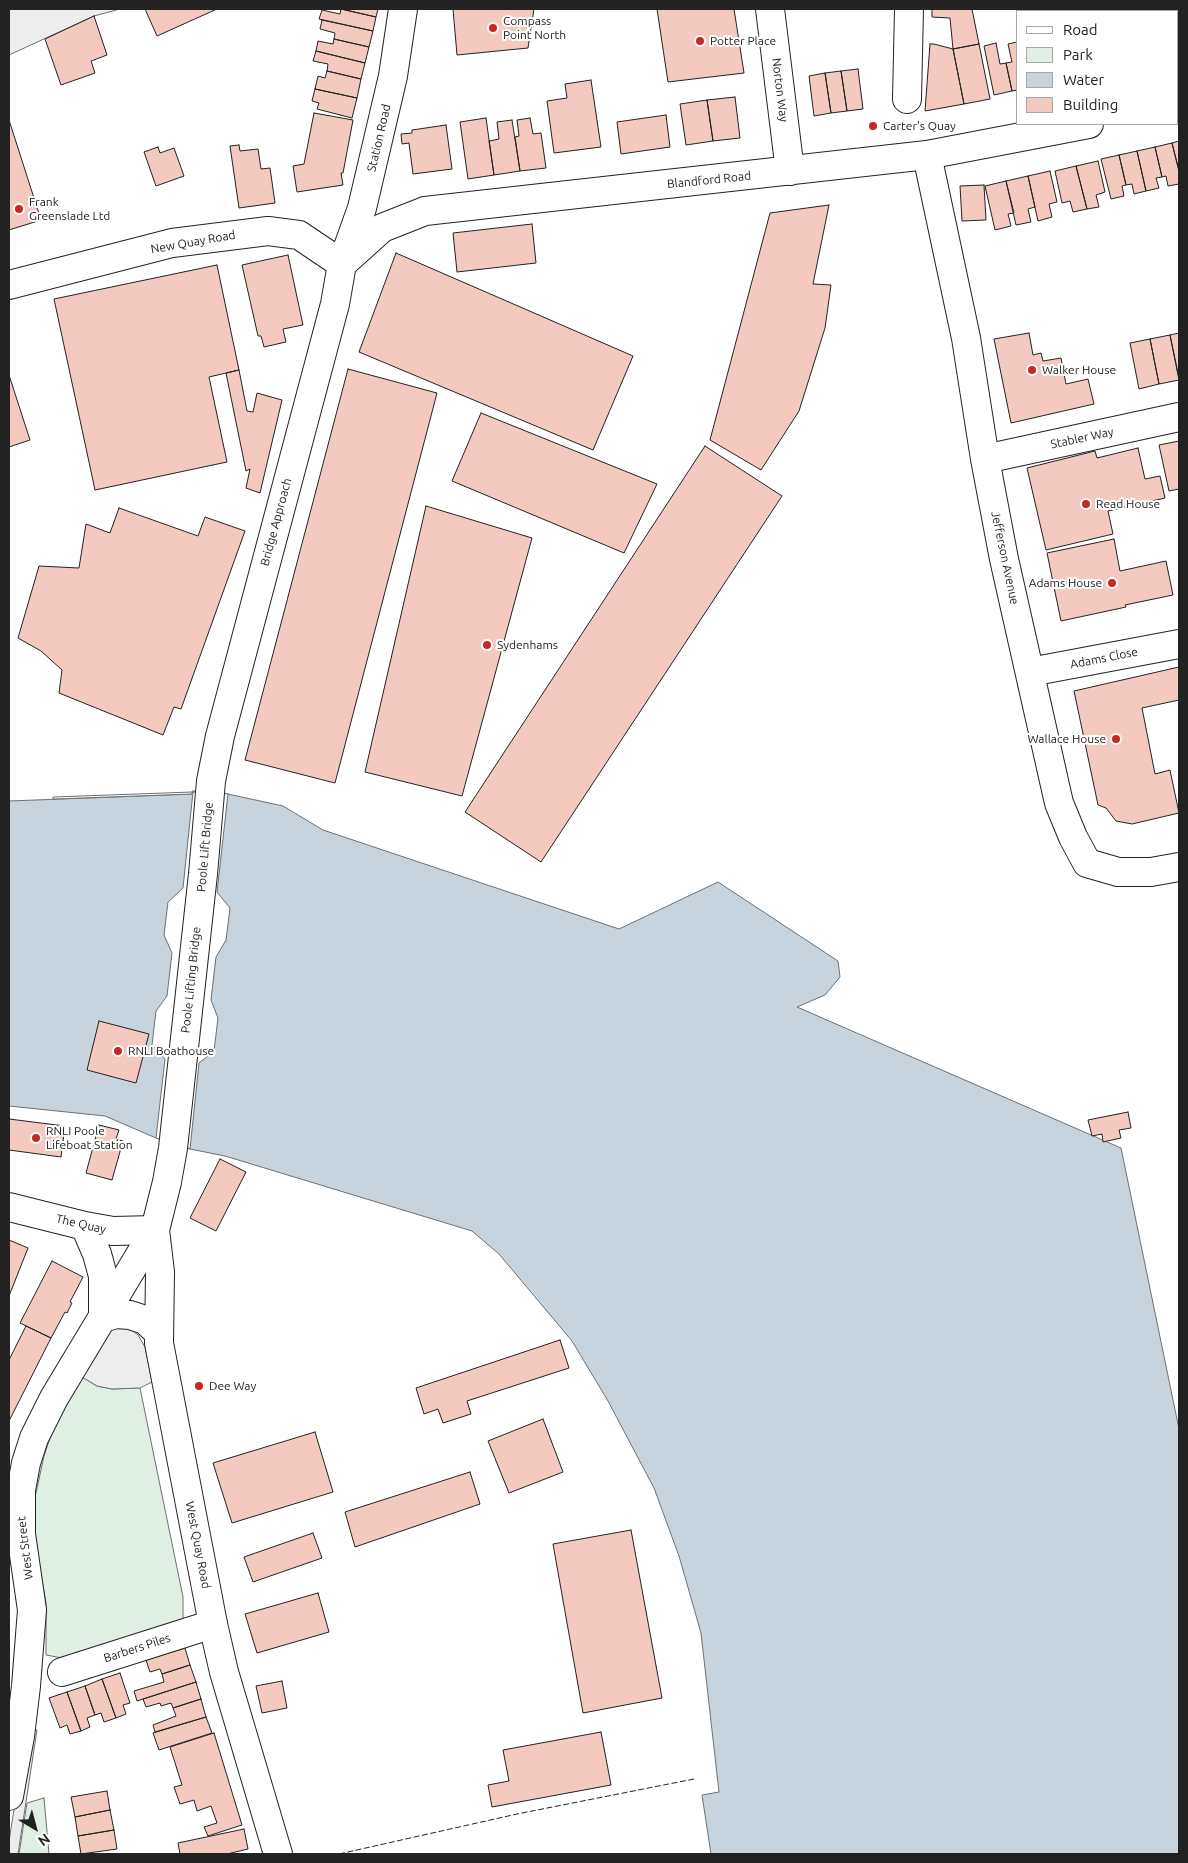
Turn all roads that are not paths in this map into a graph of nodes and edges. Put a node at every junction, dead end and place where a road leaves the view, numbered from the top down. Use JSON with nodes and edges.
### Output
{"nodes":[{"id":1,"x":403,"y":9,"type":"edge"},
{"id":2,"x":770,"y":9,"type":"edge"},
{"id":3,"x":909,"y":9,"type":"edge"},
{"id":4,"x":907,"y":99,"type":"dead end"},
{"id":5,"x":1084,"y":125,"type":"edge"},
{"id":6,"x":927,"y":156,"type":"junction"},
{"id":7,"x":790,"y":171,"type":"junction"},
{"id":8,"x":342,"y":264,"type":"junction"},
{"id":9,"x":9,"y":285,"type":"edge"},
{"id":10,"x":1179,"y":416,"type":"edge"},
{"id":11,"x":985,"y":459,"type":"junction"},
{"id":12,"x":1179,"y":644,"type":"edge"},
{"id":13,"x":1030,"y":672,"type":"junction"},
{"id":14,"x":211,"y":781,"type":"joint"},
{"id":15,"x":1179,"y":867,"type":"edge"},
{"id":16,"x":198,"y":913,"type":"joint"},
{"id":17,"x":9,"y":1206,"type":"edge"},
{"id":18,"x":85,"y":1226,"type":"junction"},
{"id":19,"x":155,"y":1230,"type":"junction"},
{"id":20,"x":103,"y":1318,"type":"junction"},
{"id":21,"x":158,"y":1332,"type":"junction"},
{"id":22,"x":213,"y":1624,"type":"junction"},
{"id":23,"x":62,"y":1672,"type":"dead end"},
{"id":24,"x":9,"y":1796,"type":"edge"},
{"id":25,"x":278,"y":1854,"type":"edge"}],
"edges":[{"from":1,"to":8,"type":"main road","name":"Station Road"},
{"from":2,"to":7,"type":"main road","name":"Norton Way"},
{"from":3,"to":4,"type":"main road"},
{"from":5,"to":6,"type":"main road","name":"Blandford Road"},
{"from":6,"to":7,"type":"main road","name":"Blandford Road"},
{"from":6,"to":11,"type":"main road","name":"Jefferson Avenue"},
{"from":7,"to":8,"type":"main road","name":"Blandford Road"},
{"from":8,"to":9,"type":"main road","name":"New Quay Road"},
{"from":8,"to":14,"type":"main road","name":"Bridge Approach"},
{"from":10,"to":11,"type":"main road","name":"Stabler Way"},
{"from":11,"to":13,"type":"main road","name":"Jefferson Avenue"},
{"from":12,"to":13,"type":"main road","name":"Adams Close"},
{"from":13,"to":15,"type":"main road","name":"Jefferson Avenue"},
{"from":14,"to":16,"type":"main road","name":"Poole Lift Bridge"},
{"from":16,"to":19,"type":"main road","name":"Poole Lifting Bridge"},
{"from":17,"to":18,"type":"main road","name":"The Quay"},
{"from":18,"to":19,"type":"main road","name":"The Quay"},
{"from":18,"to":20,"type":"main road"},
{"from":19,"to":20,"type":"main road","name":"West Street"},
{"from":19,"to":21,"type":"main road","name":"West Quay Road"},
{"from":20,"to":21,"type":"main road"},
{"from":20,"to":24,"type":"main road","name":"West Street"},
{"from":21,"to":22,"type":"main road","name":"West Quay Road"},
{"from":22,"to":23,"type":"main road","name":"Barbers Piles"},
{"from":22,"to":25,"type":"main road","name":"West Quay Road"}]}
